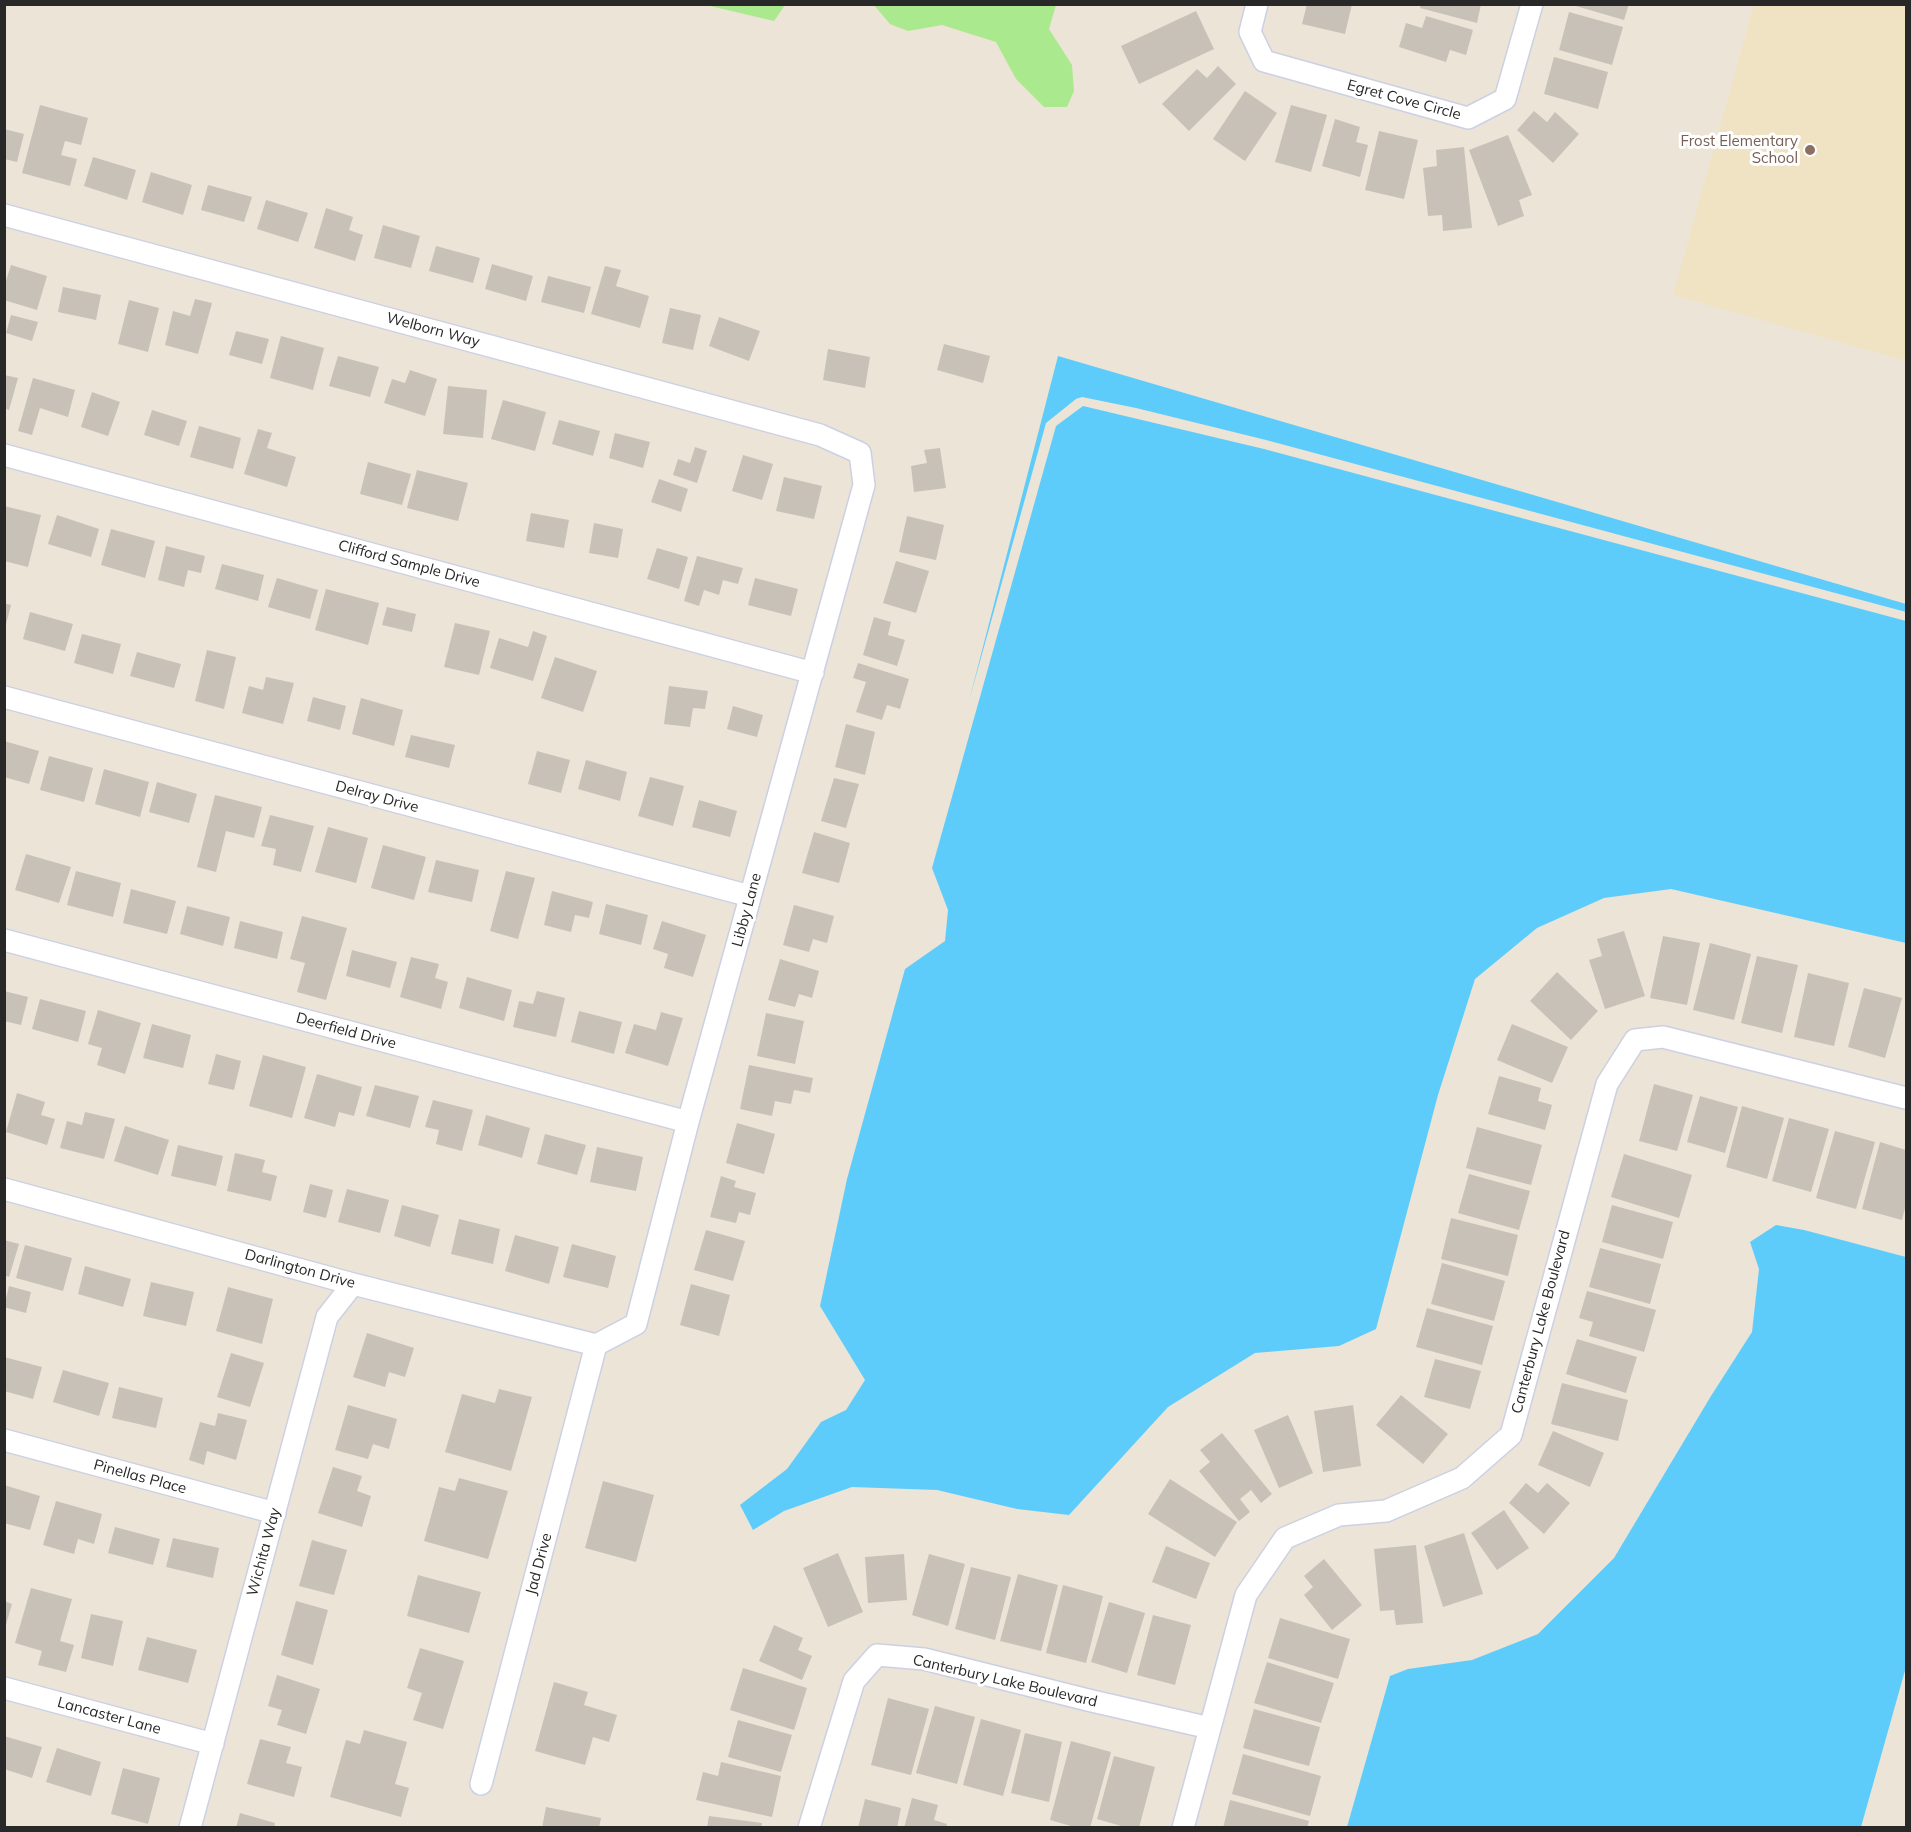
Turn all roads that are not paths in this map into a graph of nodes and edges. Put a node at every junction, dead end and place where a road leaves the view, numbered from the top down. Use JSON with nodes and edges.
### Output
{"nodes":[{"id":1,"x":1257,"y":4,"type":"edge"},
{"id":2,"x":1532,"y":4,"type":"edge"},
{"id":3,"x":4,"y":215,"type":"edge"},
{"id":4,"x":860,"y":453,"type":"joint"},
{"id":5,"x":4,"y":455,"type":"edge"},
{"id":6,"x":813,"y":673,"type":"junction"},
{"id":7,"x":4,"y":697,"type":"edge"},
{"id":8,"x":750,"y":896,"type":"junction"},
{"id":9,"x":4,"y":940,"type":"edge"},
{"id":10,"x":1906,"y":1098,"type":"edge"},
{"id":11,"x":688,"y":1122,"type":"junction"},
{"id":12,"x":4,"y":1189,"type":"edge"},
{"id":13,"x":353,"y":1284,"type":"junction"},
{"id":14,"x":596,"y":1345,"type":"junction"},
{"id":15,"x":4,"y":1440,"type":"edge"},
{"id":16,"x":275,"y":1513,"type":"junction"},
{"id":17,"x":4,"y":1688,"type":"edge"},
{"id":18,"x":1210,"y":1728,"type":"junction"},
{"id":19,"x":213,"y":1744,"type":"junction"},
{"id":20,"x":481,"y":1784,"type":"dead end"},
{"id":21,"x":190,"y":1827,"type":"edge"},
{"id":22,"x":809,"y":1827,"type":"edge"},
{"id":23,"x":1183,"y":1827,"type":"edge"}],
"edges":[{"from":1,"to":2,"type":"street","name":"Egret Cove Circle"},
{"from":3,"to":4,"type":"street","name":"Welborn Way"},
{"from":4,"to":6,"type":"street","name":"Libby Lane"},
{"from":5,"to":6,"type":"street","name":"Clifford Sample Drive"},
{"from":6,"to":8,"type":"street","name":"Libby Lane"},
{"from":7,"to":8,"type":"street","name":"Delray Drive"},
{"from":8,"to":11,"type":"street","name":"Libby Lane"},
{"from":9,"to":11,"type":"street","name":"Deerfield Drive"},
{"from":10,"to":18,"type":"street","name":"Canterbury Lake Boulevard"},
{"from":11,"to":14,"type":"street","name":"Libby Lane"},
{"from":12,"to":13,"type":"street","name":"Darlington Drive"},
{"from":13,"to":14,"type":"street","name":"Darlington Drive"},
{"from":13,"to":16,"type":"street","name":"Wichita Way"},
{"from":14,"to":20,"type":"street","name":"Jad Drive"},
{"from":15,"to":16,"type":"street","name":"Pinellas Place"},
{"from":16,"to":19,"type":"street","name":"Wichita Way"},
{"from":17,"to":19,"type":"street","name":"Lancaster Lane"},
{"from":18,"to":22,"type":"street","name":"Canterbury Lake Boulevard"},
{"from":18,"to":23,"type":"street","name":"Canterbury Lake Boulevard"},
{"from":19,"to":21,"type":"street","name":"Wichita Way"}]}
